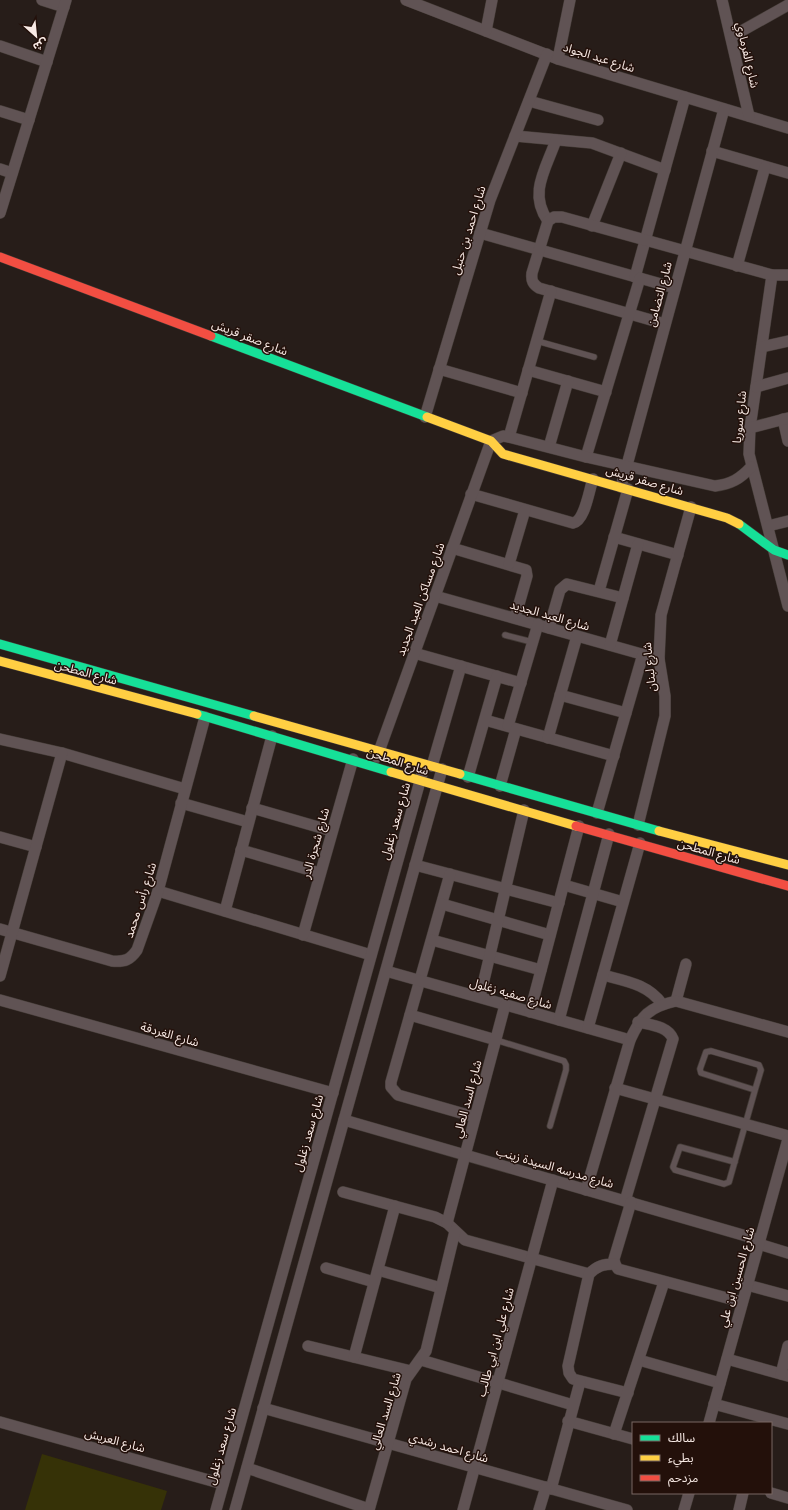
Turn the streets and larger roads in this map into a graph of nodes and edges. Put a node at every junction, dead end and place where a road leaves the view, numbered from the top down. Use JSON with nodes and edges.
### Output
{"nodes":[{"id":1,"x":42,"y":0,"type":"edge"},
{"id":2,"x":406,"y":0,"type":"edge"},
{"id":3,"x":492,"y":0,"type":"edge"},
{"id":4,"x":722,"y":0,"type":"edge"},
{"id":5,"x":572,"y":2,"type":"edge"},
{"id":6,"x":65,"y":3,"type":"edge"},
{"id":7,"x":788,"y":5,"type":"edge"},
{"id":8,"x":486,"y":31,"type":"junction"},
{"id":9,"x":731,"y":37,"type":"junction"},
{"id":10,"x":0,"y":46,"type":"edge"},
{"id":11,"x":546,"y":54,"type":"junction"},
{"id":12,"x":558,"y":59,"type":"junction"},
{"id":13,"x":47,"y":62,"type":"junction"},
{"id":14,"x":685,"y":97,"type":"junction"},
{"id":15,"x":529,"y":101,"type":"junction"},
{"id":16,"x":724,"y":108,"type":"junction"},
{"id":17,"x":0,"y":111,"type":"edge"},
{"id":18,"x":749,"y":116,"type":"junction"},
{"id":19,"x":29,"y":120,"type":"junction"},
{"id":20,"x":598,"y":120,"type":"dead end"},
{"id":21,"x":788,"y":128,"type":"edge"},
{"id":22,"x":515,"y":136,"type":"junction"},
{"id":23,"x":556,"y":140,"type":"junction"},
{"id":24,"x":712,"y":151,"type":"junction"},
{"id":25,"x":621,"y":153,"type":"junction"},
{"id":26,"x":765,"y":167,"type":"junction"},
{"id":27,"x":0,"y":169,"type":"edge"},
{"id":28,"x":665,"y":170,"type":"junction"},
{"id":29,"x":12,"y":173,"type":"junction"},
{"id":30,"x":788,"y":173,"type":"edge"},
{"id":31,"x":0,"y":213,"type":"edge"},
{"id":32,"x":548,"y":221,"type":"junction"},
{"id":33,"x":592,"y":226,"type":"junction"},
{"id":34,"x":480,"y":233,"type":"junction"},
{"id":35,"x":645,"y":241,"type":"junction"},
{"id":36,"x":539,"y":250,"type":"junction"},
{"id":37,"x":684,"y":252,"type":"junction"},
{"id":38,"x":0,"y":257,"type":"edge"},
{"id":39,"x":737,"y":266,"type":"junction"},
{"id":40,"x":788,"y":274,"type":"edge"},
{"id":41,"x":772,"y":275,"type":"junction"},
{"id":42,"x":638,"y":278,"type":"junction"},
{"id":43,"x":675,"y":288,"type":"junction"},
{"id":44,"x":551,"y":291,"type":"junction"},
{"id":45,"x":630,"y":314,"type":"junction"},
{"id":46,"x":665,"y":324,"type":"junction"},
{"id":47,"x":788,"y":340,"type":"edge"},
{"id":48,"x":762,"y":347,"type":"junction"},
{"id":49,"x":439,"y":369,"type":"junction"},
{"id":50,"x":528,"y":370,"type":"junction"},
{"id":51,"x":788,"y":378,"type":"edge"},
{"id":52,"x":568,"y":381,"type":"junction"},
{"id":53,"x":756,"y":387,"type":"junction"},
{"id":54,"x":606,"y":392,"type":"junction"},
{"id":55,"x":522,"y":393,"type":"junction"},
{"id":56,"x":425,"y":417,"type":"junction"},
{"id":57,"x":785,"y":419,"type":"edge"},
{"id":58,"x":750,"y":428,"type":"junction"},
{"id":59,"x":509,"y":436,"type":"junction"},
{"id":60,"x":491,"y":441,"type":"junction"},
{"id":61,"x":788,"y":441,"type":"edge"},
{"id":62,"x":549,"y":447,"type":"junction"},
{"id":63,"x":586,"y":457,"type":"junction"},
{"id":64,"x":626,"y":466,"type":"junction"},
{"id":65,"x":751,"y":467,"type":"junction"},
{"id":66,"x":593,"y":479,"type":"junction"},
{"id":67,"x":624,"y":488,"type":"junction"},
{"id":68,"x":471,"y":494,"type":"junction"},
{"id":69,"x":691,"y":507,"type":"junction"},
{"id":70,"x":525,"y":510,"type":"junction"},
{"id":71,"x":788,"y":521,"type":"edge"},
{"id":72,"x":768,"y":526,"type":"junction"},
{"id":73,"x":614,"y":537,"type":"junction"},
{"id":74,"x":638,"y":544,"type":"junction"},
{"id":75,"x":452,"y":548,"type":"junction"},
{"id":76,"x":774,"y":550,"type":"junction"},
{"id":77,"x":678,"y":555,"type":"junction"},
{"id":78,"x":788,"y":556,"type":"edge"},
{"id":79,"x":509,"y":564,"type":"junction"},
{"id":80,"x":599,"y":591,"type":"junction"},
{"id":81,"x":435,"y":596,"type":"junction"},
{"id":82,"x":623,"y":598,"type":"junction"},
{"id":83,"x":788,"y":606,"type":"edge"},
{"id":84,"x":515,"y":618,"type":"junction"},
{"id":85,"x":538,"y":624,"type":"junction"},
{"id":86,"x":549,"y":628,"type":"junction"},
{"id":87,"x":577,"y":636,"type":"junction"},
{"id":88,"x":0,"y":644,"type":"edge"},
{"id":89,"x":610,"y":645,"type":"junction"},
{"id":90,"x":414,"y":653,"type":"junction"},
{"id":91,"x":643,"y":654,"type":"junction"},
{"id":92,"x":659,"y":659,"type":"junction"},
{"id":93,"x":0,"y":661,"type":"edge"},
{"id":94,"x":461,"y":666,"type":"junction"},
{"id":95,"x":497,"y":676,"type":"junction"},
{"id":96,"x":521,"y":683,"type":"junction"},
{"id":97,"x":560,"y":695,"type":"junction"},
{"id":98,"x":626,"y":713,"type":"junction"},
{"id":99,"x":205,"y":716,"type":"junction"},
{"id":100,"x":485,"y":720,"type":"junction"},
{"id":101,"x":512,"y":728,"type":"junction"},
{"id":102,"x":272,"y":736,"type":"junction"},
{"id":103,"x":548,"y":738,"type":"junction"},
{"id":104,"x":0,"y":739,"type":"edge"},
{"id":105,"x":380,"y":751,"type":"junction"},
{"id":106,"x":62,"y":753,"type":"junction"},
{"id":107,"x":614,"y":756,"type":"junction"},
{"id":108,"x":353,"y":759,"type":"junction"},
{"id":109,"x":374,"y":765,"type":"junction"},
{"id":110,"x":433,"y":766,"type":"junction"},
{"id":111,"x":468,"y":777,"type":"junction"},
{"id":112,"x":420,"y":781,"type":"junction"},
{"id":113,"x":438,"y":786,"type":"junction"},
{"id":114,"x":500,"y":786,"type":"junction"},
{"id":115,"x":185,"y":789,"type":"junction"},
{"id":116,"x":181,"y":803,"type":"junction"},
{"id":117,"x":252,"y":808,"type":"junction"},
{"id":118,"x":524,"y":810,"type":"junction"},
{"id":119,"x":597,"y":813,"type":"junction"},
{"id":120,"x":248,"y":822,"type":"junction"},
{"id":121,"x":638,"y":825,"type":"junction"},
{"id":122,"x":579,"y":826,"type":"junction"},
{"id":123,"x":332,"y":831,"type":"junction"},
{"id":124,"x":609,"y":834,"type":"junction"},
{"id":125,"x":0,"y":838,"type":"edge"},
{"id":126,"x":640,"y":843,"type":"junction"},
{"id":127,"x":36,"y":847,"type":"junction"},
{"id":128,"x":241,"y":850,"type":"junction"},
{"id":129,"x":788,"y":864,"type":"edge"},
{"id":130,"x":416,"y":865,"type":"junction"},
{"id":131,"x":320,"y":873,"type":"junction"},
{"id":132,"x":450,"y":874,"type":"junction"},
{"id":133,"x":564,"y":885,"type":"junction"},
{"id":134,"x":788,"y":886,"type":"edge"},
{"id":135,"x":505,"y":889,"type":"junction"},
{"id":136,"x":158,"y":891,"type":"junction"},
{"id":137,"x":593,"y":893,"type":"junction"},
{"id":138,"x":623,"y":902,"type":"junction"},
{"id":139,"x":559,"y":903,"type":"junction"},
{"id":140,"x":442,"y":904,"type":"junction"},
{"id":141,"x":225,"y":911,"type":"junction"},
{"id":142,"x":498,"y":920,"type":"junction"},
{"id":143,"x":0,"y":929,"type":"edge"},
{"id":144,"x":12,"y":933,"type":"junction"},
{"id":145,"x":303,"y":935,"type":"junction"},
{"id":146,"x":550,"y":935,"type":"junction"},
{"id":147,"x":432,"y":940,"type":"junction"},
{"id":148,"x":371,"y":955,"type":"junction"},
{"id":149,"x":489,"y":956,"type":"junction"},
{"id":150,"x":686,"y":964,"type":"dead end"},
{"id":151,"x":541,"y":970,"type":"junction"},
{"id":152,"x":386,"y":971,"type":"junction"},
{"id":153,"x":603,"y":975,"type":"junction"},
{"id":154,"x":0,"y":976,"type":"edge"},
{"id":155,"x":420,"y":981,"type":"junction"},
{"id":156,"x":480,"y":997,"type":"junction"},
{"id":157,"x":0,"y":1000,"type":"edge"},
{"id":158,"x":676,"y":1001,"type":"junction"},
{"id":159,"x":662,"y":1004,"type":"junction"},
{"id":160,"x":505,"y":1005,"type":"junction"},
{"id":161,"x":530,"y":1012,"type":"junction"},
{"id":162,"x":410,"y":1015,"type":"junction"},
{"id":163,"x":559,"y":1020,"type":"junction"},
{"id":164,"x":638,"y":1022,"type":"junction"},
{"id":165,"x":588,"y":1028,"type":"junction"},
{"id":166,"x":788,"y":1032,"type":"edge"},
{"id":167,"x":496,"y":1040,"type":"junction"},
{"id":168,"x":630,"y":1040,"type":"junction"},
{"id":169,"x":615,"y":1088,"type":"junction"},
{"id":170,"x":333,"y":1093,"type":"junction"},
{"id":171,"x":655,"y":1100,"type":"junction"},
{"id":172,"x":475,"y":1117,"type":"junction"},
{"id":173,"x":344,"y":1120,"type":"junction"},
{"id":174,"x":788,"y":1137,"type":"edge"},
{"id":175,"x":465,"y":1155,"type":"junction"},
{"id":176,"x":553,"y":1180,"type":"junction"},
{"id":177,"x":586,"y":1190,"type":"junction"},
{"id":178,"x":343,"y":1192,"type":"dead end"},
{"id":179,"x":628,"y":1202,"type":"junction"},
{"id":180,"x":396,"y":1206,"type":"junction"},
{"id":181,"x":451,"y":1227,"type":"junction"},
{"id":182,"x":759,"y":1242,"type":"junction"},
{"id":183,"x":788,"y":1253,"type":"edge"},
{"id":184,"x":532,"y":1258,"type":"junction"},
{"id":185,"x":615,"y":1264,"type":"junction"},
{"id":186,"x":326,"y":1268,"type":"dead end"},
{"id":187,"x":378,"y":1270,"type":"junction"},
{"id":188,"x":589,"y":1274,"type":"junction"},
{"id":189,"x":374,"y":1282,"type":"junction"},
{"id":190,"x":664,"y":1282,"type":"junction"},
{"id":191,"x":747,"y":1285,"type":"junction"},
{"id":192,"x":441,"y":1288,"type":"junction"},
{"id":193,"x":788,"y":1296,"type":"edge"},
{"id":194,"x":742,"y":1302,"type":"junction"},
{"id":195,"x":308,"y":1346,"type":"dead end"},
{"id":196,"x":788,"y":1346,"type":"edge"},
{"id":197,"x":354,"y":1357,"type":"junction"},
{"id":198,"x":727,"y":1359,"type":"junction"},
{"id":199,"x":421,"y":1360,"type":"junction"},
{"id":200,"x":638,"y":1360,"type":"junction"},
{"id":201,"x":410,"y":1371,"type":"junction"},
{"id":202,"x":785,"y":1375,"type":"edge"},
{"id":203,"x":580,"y":1382,"type":"junction"},
{"id":204,"x":497,"y":1383,"type":"junction"},
{"id":205,"x":720,"y":1383,"type":"junction"},
{"id":206,"x":628,"y":1392,"type":"junction"},
{"id":207,"x":714,"y":1404,"type":"junction"},
{"id":208,"x":573,"y":1405,"type":"junction"},
{"id":209,"x":263,"y":1408,"type":"junction"},
{"id":210,"x":763,"y":1420,"type":"edge"},
{"id":211,"x":568,"y":1421,"type":"junction"},
{"id":212,"x":0,"y":1422,"type":"edge"},
{"id":213,"x":709,"y":1422,"type":"edge"},
{"id":214,"x":788,"y":1424,"type":"edge"},
{"id":215,"x":614,"y":1434,"type":"junction"},
{"id":216,"x":632,"y":1439,"type":"edge"},
{"id":217,"x":388,"y":1443,"type":"junction"},
{"id":218,"x":474,"y":1467,"type":"junction"},
{"id":219,"x":247,"y":1468,"type":"junction"},
{"id":220,"x":223,"y":1484,"type":"junction"},
{"id":221,"x":548,"y":1488,"type":"junction"},
{"id":222,"x":772,"y":1493,"type":"edge"},
{"id":223,"x":689,"y":1494,"type":"edge"},
{"id":224,"x":743,"y":1494,"type":"edge"},
{"id":225,"x":788,"y":1498,"type":"edge"},
{"id":226,"x":216,"y":1510,"type":"edge"},
{"id":227,"x":235,"y":1510,"type":"edge"},
{"id":228,"x":369,"y":1510,"type":"edge"},
{"id":229,"x":463,"y":1510,"type":"edge"},
{"id":230,"x":539,"y":1510,"type":"edge"},
{"id":231,"x":627,"y":1510,"type":"edge"},
{"id":232,"x":684,"y":1510,"type":"edge"},
{"id":233,"x":739,"y":1510,"type":"edge"}],
"edges":[{"from":1,"to":6,"type":"street"},
{"from":2,"to":8,"type":"street","name":"شارع عبد الجواد"},
{"from":3,"to":8,"type":"street"},
{"from":4,"to":9,"type":"street","name":"شارع الفرماوي"},
{"from":5,"to":12,"type":"street"},
{"from":6,"to":13,"type":"street"},
{"from":7,"to":9,"type":"street"},
{"from":8,"to":11,"type":"street","name":"شارع عبد الجواد"},
{"from":9,"to":18,"type":"street","name":"شارع الفرماوي"},
{"from":10,"to":13,"type":"street"},
{"from":11,"to":12,"type":"street","name":"شارع عبد الجواد"},
{"from":11,"to":15,"type":"street","name":"شارع احمد بن حنبل"},
{"from":12,"to":14,"type":"street","name":"شارع عبد الجواد"},
{"from":13,"to":19,"type":"street"},
{"from":14,"to":16,"type":"street","name":"شارع عبد الجواد"},
{"from":14,"to":28,"type":"street"},
{"from":15,"to":20,"type":"street"},
{"from":15,"to":22,"type":"street","name":"شارع احمد بن حنبل"},
{"from":16,"to":18,"type":"street","name":"شارع عبد الجواد"},
{"from":16,"to":24,"type":"street","name":"شارع التضامن"},
{"from":17,"to":19,"type":"street"},
{"from":18,"to":21,"type":"street","name":"شارع عبد الجواد"},
{"from":19,"to":29,"type":"street"},
{"from":22,"to":23,"type":"street"},
{"from":22,"to":34,"type":"street","name":"شارع احمد بن حنبل"},
{"from":23,"to":25,"type":"street"},
{"from":23,"to":32,"type":"street"},
{"from":24,"to":26,"type":"street"},
{"from":24,"to":37,"type":"street","name":"شارع التضامن"},
{"from":25,"to":28,"type":"street"},
{"from":25,"to":33,"type":"street"},
{"from":26,"to":30,"type":"street"},
{"from":26,"to":39,"type":"street"},
{"from":27,"to":29,"type":"street"},
{"from":28,"to":35,"type":"street"},
{"from":29,"to":31,"type":"street"},
{"from":32,"to":33,"type":"street"},
{"from":32,"to":36,"type":"street"},
{"from":33,"to":35,"type":"street"},
{"from":34,"to":36,"type":"street"},
{"from":34,"to":49,"type":"street","name":"شارع احمد بن حنبل"},
{"from":35,"to":37,"type":"street"},
{"from":35,"to":42,"type":"street"},
{"from":36,"to":42,"type":"street"},
{"from":36,"to":44,"type":"street"},
{"from":37,"to":39,"type":"street"},
{"from":37,"to":43,"type":"street","name":"شارع التضامن"},
{"from":38,"to":56,"type":"street","name":"شارع صقر قريش"},
{"from":39,"to":41,"type":"street"},
{"from":40,"to":41,"type":"street"},
{"from":41,"to":48,"type":"street","name":"شارع سوريا"},
{"from":42,"to":43,"type":"street"},
{"from":42,"to":45,"type":"street"},
{"from":43,"to":46,"type":"street","name":"شارع التضامن"},
{"from":44,"to":45,"type":"street"},
{"from":44,"to":50,"type":"street"},
{"from":45,"to":46,"type":"street"},
{"from":45,"to":54,"type":"street"},
{"from":46,"to":64,"type":"street","name":"شارع التضامن"},
{"from":47,"to":48,"type":"street"},
{"from":48,"to":53,"type":"street","name":"شارع سوريا"},
{"from":49,"to":55,"type":"street"},
{"from":49,"to":56,"type":"street","name":"شارع احمد بن حنبل"},
{"from":50,"to":52,"type":"street"},
{"from":50,"to":55,"type":"street"},
{"from":51,"to":53,"type":"street"},
{"from":52,"to":54,"type":"street"},
{"from":52,"to":62,"type":"street"},
{"from":53,"to":58,"type":"street","name":"شارع سوريا"},
{"from":54,"to":63,"type":"street"},
{"from":55,"to":59,"type":"street"},
{"from":56,"to":60,"type":"street","name":"شارع صقر قريش"},
{"from":57,"to":58,"type":"street"},
{"from":57,"to":61,"type":"street"},
{"from":58,"to":65,"type":"street","name":"شارع سوريا"},
{"from":59,"to":60,"type":"street"},
{"from":59,"to":62,"type":"street","name":"شارع صقر قريش"},
{"from":60,"to":66,"type":"street","name":"شارع صقر قريش"},
{"from":60,"to":68,"type":"street","name":"شارع مساكن العبد الجديد"},
{"from":62,"to":63,"type":"street","name":"شارع صقر قريش"},
{"from":63,"to":64,"type":"street","name":"شارع صقر قريش"},
{"from":64,"to":65,"type":"street","name":"شارع صقر قريش"},
{"from":64,"to":67,"type":"street","name":"شارع التضامن"},
{"from":65,"to":72,"type":"street","name":"شارع سوريا"},
{"from":66,"to":67,"type":"street","name":"شارع صقر قريش"},
{"from":66,"to":70,"type":"street"},
{"from":67,"to":69,"type":"street","name":"شارع صقر قريش"},
{"from":67,"to":73,"type":"street","name":"شارع التضامن"},
{"from":68,"to":70,"type":"street"},
{"from":68,"to":75,"type":"street","name":"شارع مساكن العبد الجديد"},
{"from":69,"to":76,"type":"street","name":"شارع صقر قريش"},
{"from":69,"to":77,"type":"street","name":"شارع لبنان"},
{"from":70,"to":79,"type":"street"},
{"from":71,"to":72,"type":"street"},
{"from":72,"to":76,"type":"street","name":"شارع سوريا"},
{"from":73,"to":74,"type":"street"},
{"from":73,"to":80,"type":"street","name":"شارع التضامن"},
{"from":74,"to":77,"type":"street"},
{"from":74,"to":82,"type":"street"},
{"from":75,"to":79,"type":"street"},
{"from":75,"to":81,"type":"street","name":"شارع مساكن العبد الجديد"},
{"from":76,"to":78,"type":"street","name":"شارع صقر قريش"},
{"from":76,"to":83,"type":"street","name":"شارع سوريا"},
{"from":77,"to":92,"type":"street","name":"شارع لبنان"},
{"from":79,"to":84,"type":"street"},
{"from":80,"to":82,"type":"street"},
{"from":80,"to":86,"type":"street"},
{"from":81,"to":84,"type":"street","name":"شارع العبد الجديد"},
{"from":81,"to":90,"type":"street","name":"شارع مساكن العبد الجديد"},
{"from":82,"to":89,"type":"street"},
{"from":84,"to":85,"type":"street","name":"شارع العبد الجديد"},
{"from":85,"to":86,"type":"street","name":"شارع العبد الجديد"},
{"from":85,"to":96,"type":"street"},
{"from":86,"to":87,"type":"street","name":"شارع العبد الجديد"},
{"from":87,"to":89,"type":"street","name":"شارع العبد الجديد"},
{"from":87,"to":97,"type":"street"},
{"from":88,"to":105,"type":"street","name":"شارع المطحن"},
{"from":89,"to":91,"type":"street","name":"شارع العبد الجديد"},
{"from":90,"to":94,"type":"street"},
{"from":90,"to":105,"type":"street","name":"شارع مساكن العبد الجديد"},
{"from":91,"to":92,"type":"street","name":"شارع العبد الجديد"},
{"from":91,"to":98,"type":"street"},
{"from":92,"to":121,"type":"street","name":"شارع لبنان"},
{"from":93,"to":99,"type":"street","name":"شارع المطحن"},
{"from":94,"to":95,"type":"street"},
{"from":94,"to":110,"type":"street"},
{"from":95,"to":96,"type":"street"},
{"from":95,"to":100,"type":"street"},
{"from":96,"to":101,"type":"street"},
{"from":97,"to":98,"type":"street"},
{"from":97,"to":103,"type":"street"},
{"from":98,"to":107,"type":"street"},
{"from":99,"to":102,"type":"street","name":"شارع المطحن"},
{"from":99,"to":115,"type":"street","name":"شارع رأس محمد"},
{"from":100,"to":101,"type":"street"},
{"from":100,"to":111,"type":"street"},
{"from":101,"to":103,"type":"street"},
{"from":101,"to":114,"type":"street"},
{"from":102,"to":108,"type":"street","name":"شارع المطحن"},
{"from":102,"to":117,"type":"street"},
{"from":103,"to":107,"type":"street"},
{"from":104,"to":106,"type":"street"},
{"from":105,"to":109,"type":"street","name":"شارع مساكن العبد الجديد"},
{"from":105,"to":110,"type":"street","name":"شارع المطحن"},
{"from":106,"to":115,"type":"street"},
{"from":106,"to":127,"type":"street"},
{"from":107,"to":119,"type":"street"},
{"from":108,"to":109,"type":"street","name":"شارع المطحن"},
{"from":108,"to":123,"type":"street","name":"شارع شجرة الدر"},
{"from":109,"to":112,"type":"street","name":"شارع المطحن"},
{"from":110,"to":111,"type":"street","name":"شارع المطحن"},
{"from":110,"to":112,"type":"street","name":"شارع سعد زغلول"},
{"from":110,"to":113,"type":"street"},
{"from":111,"to":114,"type":"street","name":"شارع المطحن"},
{"from":112,"to":113,"type":"street","name":"شارع المطحن"},
{"from":112,"to":148,"type":"street","name":"شارع سعد زغلول"},
{"from":113,"to":118,"type":"street","name":"شارع المطحن"},
{"from":113,"to":130,"type":"street"},
{"from":114,"to":119,"type":"street","name":"شارع المطحن"},
{"from":115,"to":116,"type":"street","name":"شارع رأس محمد"},
{"from":116,"to":120,"type":"street"},
{"from":116,"to":136,"type":"street","name":"شارع رأس محمد"},
{"from":117,"to":120,"type":"street"},
{"from":117,"to":123,"type":"street"},
{"from":118,"to":122,"type":"street","name":"شارع المطحن"},
{"from":118,"to":135,"type":"street"},
{"from":119,"to":121,"type":"street","name":"شارع المطحن"},
{"from":120,"to":128,"type":"street"},
{"from":121,"to":129,"type":"street","name":"شارع المطحن"},
{"from":122,"to":124,"type":"street","name":"شارع المطحن"},
{"from":122,"to":133,"type":"street"},
{"from":123,"to":131,"type":"street","name":"شارع شجرة الدر"},
{"from":124,"to":126,"type":"street","name":"شارع المطحن"},
{"from":124,"to":137,"type":"street"},
{"from":125,"to":127,"type":"street"},
{"from":126,"to":134,"type":"street","name":"شارع المطحن"},
{"from":126,"to":138,"type":"street"},
{"from":127,"to":144,"type":"street"},
{"from":128,"to":131,"type":"street"},
{"from":128,"to":141,"type":"street"},
{"from":130,"to":132,"type":"street"},
{"from":130,"to":152,"type":"street"},
{"from":131,"to":145,"type":"street","name":"شارع شجرة الدر"},
{"from":132,"to":135,"type":"street"},
{"from":132,"to":140,"type":"street"},
{"from":133,"to":137,"type":"street"},
{"from":133,"to":139,"type":"street"},
{"from":135,"to":139,"type":"street"},
{"from":135,"to":142,"type":"street"},
{"from":136,"to":141,"type":"street"},
{"from":136,"to":144,"type":"street","name":"شارع رأس محمد"},
{"from":137,"to":138,"type":"street"},
{"from":137,"to":163,"type":"street"},
{"from":138,"to":153,"type":"street"},
{"from":139,"to":146,"type":"street"},
{"from":140,"to":142,"type":"street"},
{"from":140,"to":147,"type":"street"},
{"from":141,"to":145,"type":"street"},
{"from":142,"to":146,"type":"street"},
{"from":142,"to":149,"type":"street"},
{"from":143,"to":144,"type":"street","name":"شارع رأس محمد"},
{"from":144,"to":154,"type":"street"},
{"from":145,"to":148,"type":"street"},
{"from":146,"to":151,"type":"street"},
{"from":147,"to":149,"type":"street"},
{"from":147,"to":155,"type":"street"},
{"from":148,"to":170,"type":"street","name":"شارع سعد زغلول"},
{"from":149,"to":151,"type":"street"},
{"from":149,"to":156,"type":"street"},
{"from":150,"to":158,"type":"street"},
{"from":151,"to":161,"type":"street"},
{"from":152,"to":155,"type":"street","name":"شارع صفيه زغلول"},
{"from":152,"to":173,"type":"street"},
{"from":153,"to":159,"type":"street"},
{"from":153,"to":165,"type":"street"},
{"from":155,"to":156,"type":"street","name":"شارع صفيه زغلول"},
{"from":155,"to":162,"type":"street"},
{"from":156,"to":160,"type":"street","name":"شارع صفيه زغلول"},
{"from":157,"to":170,"type":"street","name":"شارع الغردقة"},
{"from":158,"to":159,"type":"street"},
{"from":158,"to":166,"type":"street"},
{"from":159,"to":164,"type":"street"},
{"from":160,"to":161,"type":"street","name":"شارع صفيه زغلول"},
{"from":160,"to":167,"type":"street","name":"شارع السد العالي"},
{"from":161,"to":163,"type":"street","name":"شارع صفيه زغلول"},
{"from":162,"to":167,"type":"street"},
{"from":162,"to":172,"type":"street"},
{"from":163,"to":165,"type":"street","name":"شارع صفيه زغلول"},
{"from":164,"to":168,"type":"street"},
{"from":164,"to":171,"type":"street"},
{"from":165,"to":168,"type":"street","name":"شارع صفيه زغلول"},
{"from":167,"to":172,"type":"street","name":"شارع السد العالي"},
{"from":168,"to":169,"type":"street"},
{"from":169,"to":171,"type":"street"},
{"from":169,"to":177,"type":"street"},
{"from":170,"to":220,"type":"street","name":"شارع سعد زغلول"},
{"from":171,"to":174,"type":"street"},
{"from":171,"to":179,"type":"street"},
{"from":172,"to":175,"type":"street","name":"شارع السد العالي"},
{"from":173,"to":175,"type":"street","name":"شارع مدرسه السيدة زينب"},
{"from":173,"to":209,"type":"street"},
{"from":174,"to":182,"type":"street","name":"شارع الحسين ابن علي"},
{"from":175,"to":176,"type":"street","name":"شارع مدرسه السيدة زينب"},
{"from":175,"to":181,"type":"street","name":"شارع السد العالي"},
{"from":176,"to":177,"type":"street","name":"شارع مدرسه السيدة زينب"},
{"from":176,"to":184,"type":"street","name":"شارع علي ابن ابي طالب"},
{"from":177,"to":179,"type":"street","name":"شارع مدرسه السيدة زينب"},
{"from":178,"to":180,"type":"street"},
{"from":179,"to":182,"type":"street","name":"شارع مدرسه السيدة زينب"},
{"from":179,"to":185,"type":"street"},
{"from":180,"to":181,"type":"street"},
{"from":180,"to":187,"type":"street"},
{"from":181,"to":184,"type":"street"},
{"from":181,"to":192,"type":"street","name":"شارع السد العالي"},
{"from":182,"to":183,"type":"street","name":"شارع مدرسه السيدة زينب"},
{"from":182,"to":191,"type":"street","name":"شارع الحسين ابن علي"},
{"from":184,"to":188,"type":"street"},
{"from":184,"to":204,"type":"street","name":"شارع علي ابن ابي طالب"},
{"from":185,"to":188,"type":"street"},
{"from":185,"to":190,"type":"street"},
{"from":186,"to":189,"type":"street"},
{"from":187,"to":189,"type":"street"},
{"from":187,"to":192,"type":"street"},
{"from":188,"to":203,"type":"street"},
{"from":189,"to":197,"type":"street"},
{"from":190,"to":194,"type":"street"},
{"from":190,"to":200,"type":"street"},
{"from":191,"to":193,"type":"street"},
{"from":191,"to":194,"type":"street","name":"شارع الحسين ابن علي"},
{"from":192,"to":199,"type":"street","name":"شارع السد العالي"},
{"from":194,"to":198,"type":"street","name":"شارع الحسين ابن علي"},
{"from":195,"to":197,"type":"street"},
{"from":196,"to":202,"type":"street"},
{"from":197,"to":201,"type":"street"},
{"from":198,"to":202,"type":"street"},
{"from":198,"to":205,"type":"street","name":"شارع الحسين ابن علي"},
{"from":199,"to":201,"type":"street","name":"شارع السد العالي"},
{"from":199,"to":204,"type":"street"},
{"from":200,"to":205,"type":"street"},
{"from":200,"to":206,"type":"street"},
{"from":201,"to":217,"type":"street","name":"شارع السد العالي"},
{"from":203,"to":206,"type":"street"},
{"from":203,"to":208,"type":"street"},
{"from":204,"to":208,"type":"street"},
{"from":204,"to":218,"type":"street","name":"شارع علي ابن ابي طالب"},
{"from":205,"to":207,"type":"street","name":"شارع الحسين ابن علي"},
{"from":206,"to":215,"type":"street"},
{"from":207,"to":210,"type":"street"},
{"from":207,"to":213,"type":"street","name":"شارع الحسين ابن علي"},
{"from":208,"to":211,"type":"street"},
{"from":209,"to":217,"type":"street","name":"شارع احمد رشدي"},
{"from":209,"to":219,"type":"street"},
{"from":210,"to":214,"type":"street"},
{"from":211,"to":215,"type":"street"},
{"from":211,"to":221,"type":"street"},
{"from":212,"to":220,"type":"street","name":"شارع العريش"},
{"from":215,"to":216,"type":"street"},
{"from":217,"to":218,"type":"street","name":"شارع احمد رشدي"},
{"from":217,"to":228,"type":"street","name":"شارع السد العالي"},
{"from":218,"to":221,"type":"street","name":"شارع احمد رشدي"},
{"from":218,"to":229,"type":"street","name":"شارع علي ابن ابي طالب"},
{"from":219,"to":227,"type":"street"},
{"from":219,"to":228,"type":"street"},
{"from":220,"to":226,"type":"street","name":"شارع سعد زغلول"},
{"from":221,"to":230,"type":"street"},
{"from":221,"to":231,"type":"street","name":"شارع احمد رشدي"},
{"from":222,"to":225,"type":"street"},
{"from":223,"to":232,"type":"street"},
{"from":224,"to":233,"type":"street"}]}
